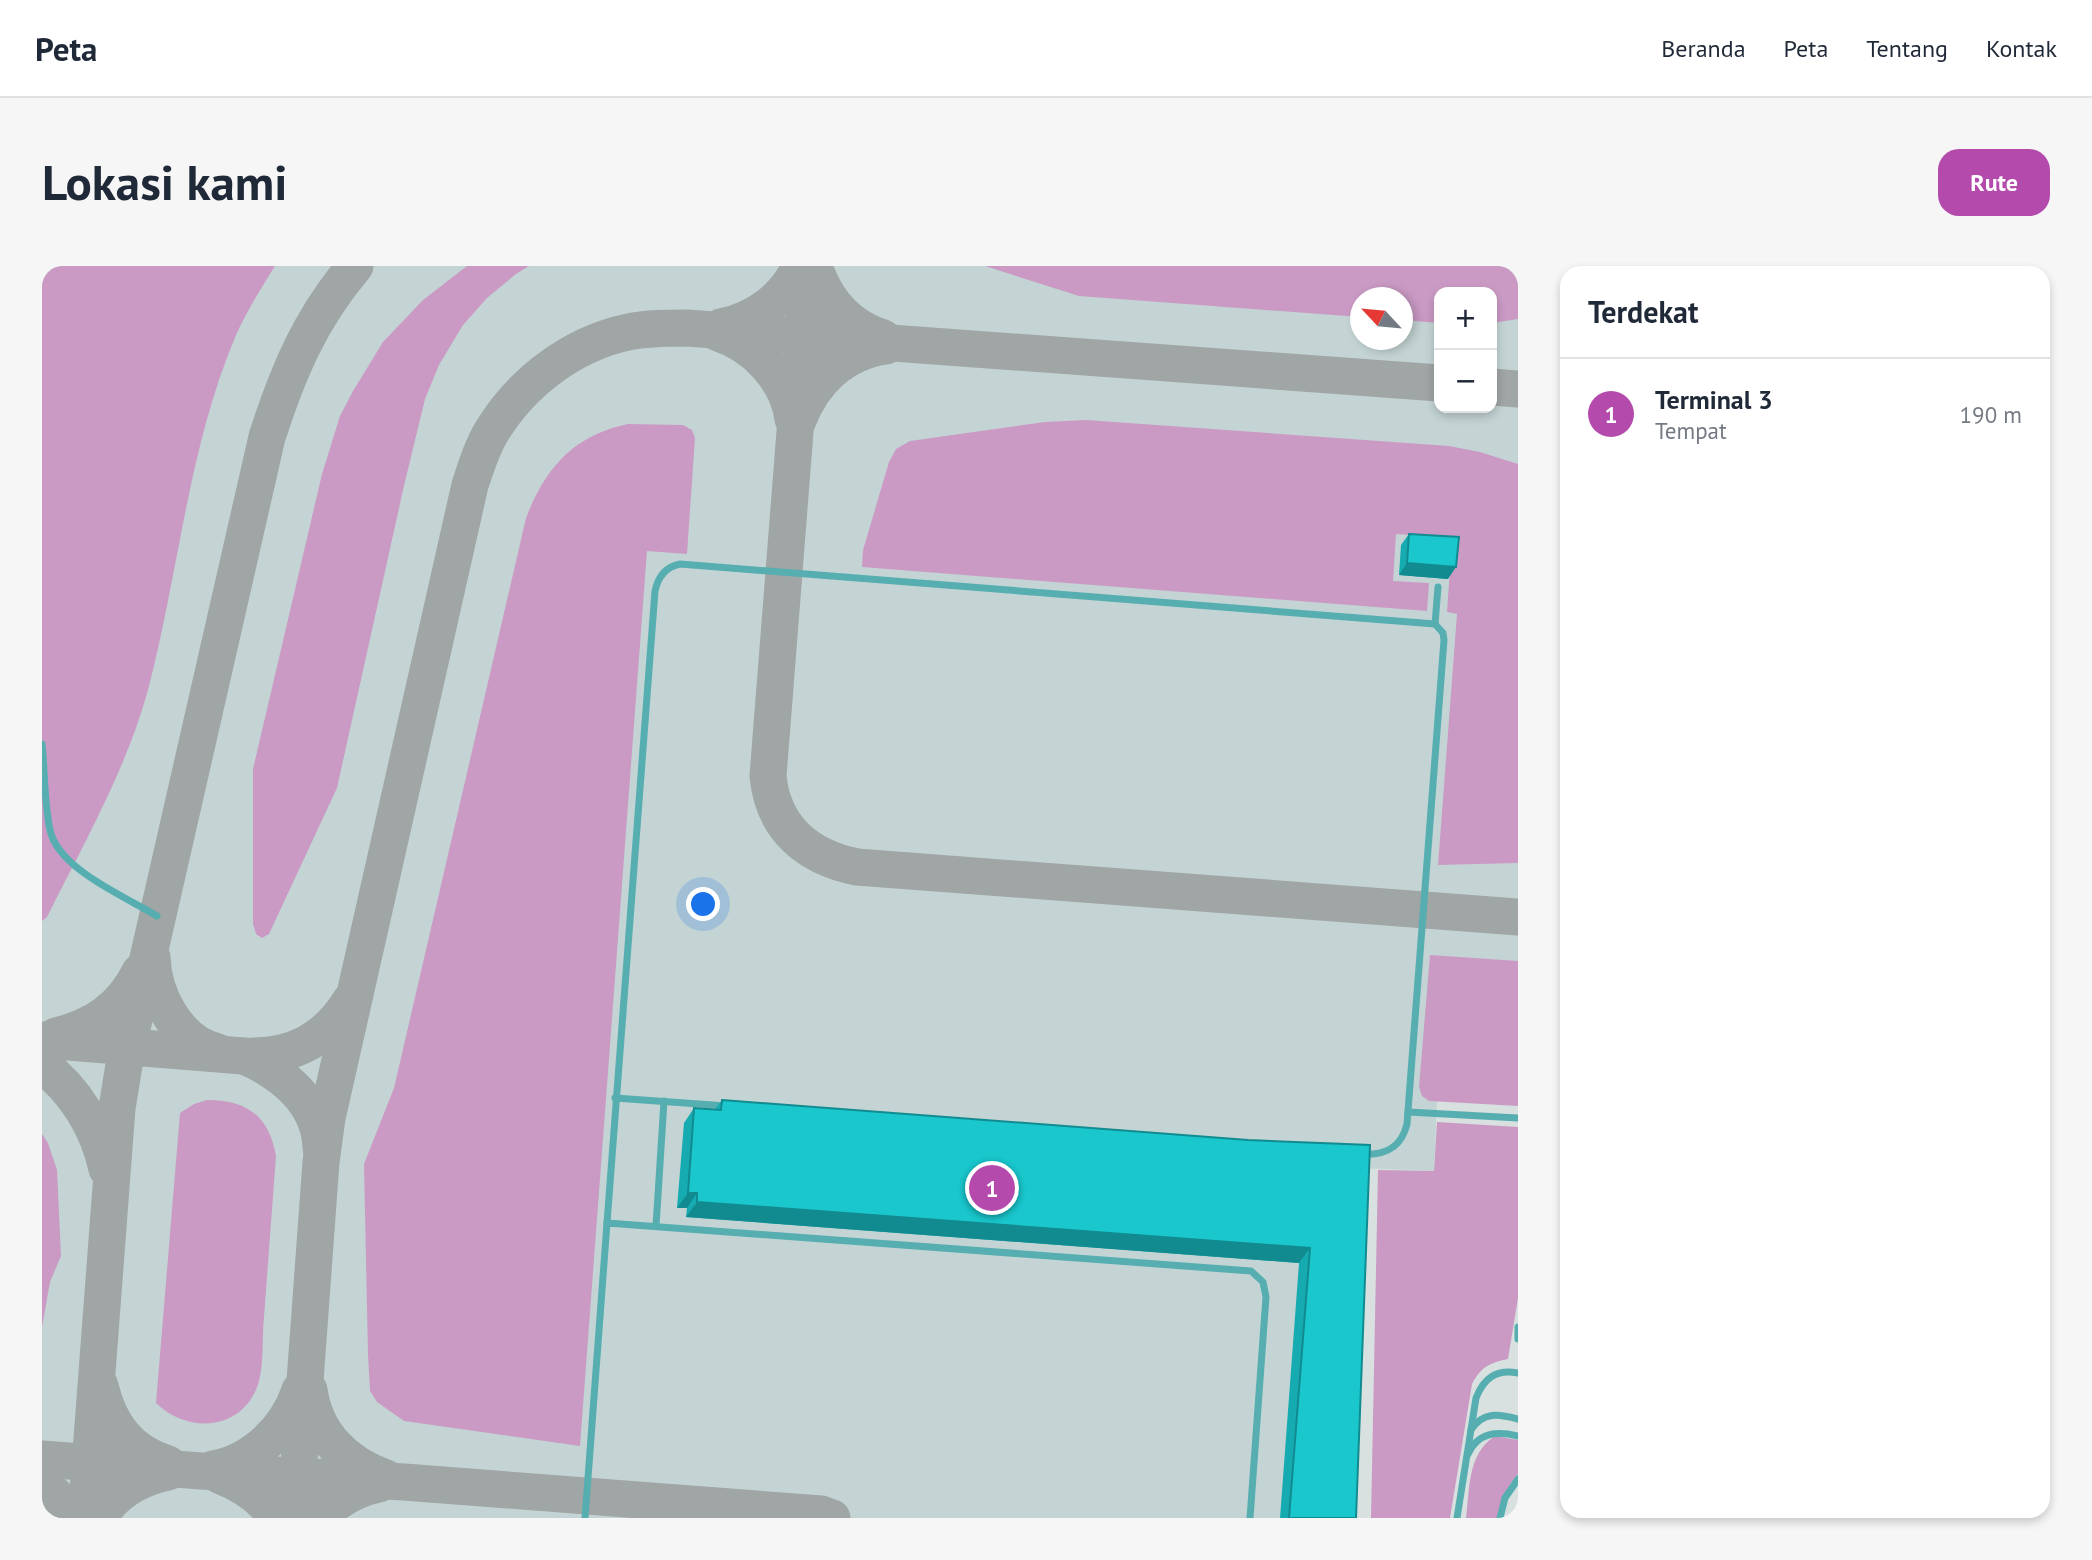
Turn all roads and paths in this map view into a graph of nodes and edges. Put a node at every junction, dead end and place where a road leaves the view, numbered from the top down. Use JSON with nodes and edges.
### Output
{"nodes":[{"id":1,"x":1438,"y":587,"type":"dead end"},
{"id":2,"x":1435,"y":624,"type":"junction"},
{"id":3,"x":42,"y":744,"type":"edge"},
{"id":4,"x":157,"y":916,"type":"dead end"},
{"id":5,"x":615,"y":1098,"type":"junction"},
{"id":6,"x":664,"y":1101,"type":"junction"},
{"id":7,"x":733,"y":1107,"type":"edge"},
{"id":8,"x":1408,"y":1112,"type":"junction"},
{"id":9,"x":1518,"y":1118,"type":"edge"},
{"id":10,"x":1357,"y":1154,"type":"edge"},
{"id":11,"x":607,"y":1223,"type":"junction"},
{"id":12,"x":656,"y":1227,"type":"junction"},
{"id":13,"x":1518,"y":1327,"type":"edge"},
{"id":14,"x":1518,"y":1339,"type":"edge"},
{"id":15,"x":1518,"y":1373,"type":"edge"},
{"id":16,"x":1518,"y":1419,"type":"edge"},
{"id":17,"x":1469,"y":1434,"type":"junction"},
{"id":18,"x":1518,"y":1436,"type":"edge"},
{"id":19,"x":1465,"y":1461,"type":"junction"},
{"id":20,"x":1518,"y":1479,"type":"edge"},
{"id":21,"x":585,"y":1518,"type":"edge"},
{"id":22,"x":1250,"y":1518,"type":"edge"},
{"id":23,"x":1457,"y":1518,"type":"edge"},
{"id":24,"x":1500,"y":1518,"type":"edge"}],
"edges":[{"from":1,"to":2,"type":"lane"},
{"from":2,"to":5,"type":"lane"},
{"from":2,"to":8,"type":"lane"},
{"from":3,"to":4,"type":"lane"},
{"from":5,"to":6,"type":"lane"},
{"from":5,"to":11,"type":"lane"},
{"from":6,"to":7,"type":"lane"},
{"from":6,"to":12,"type":"lane"},
{"from":8,"to":9,"type":"lane"},
{"from":8,"to":10,"type":"lane"},
{"from":11,"to":12,"type":"lane"},
{"from":11,"to":21,"type":"lane"},
{"from":12,"to":22,"type":"lane"},
{"from":13,"to":14,"type":"lane"},
{"from":15,"to":17,"type":"lane"},
{"from":16,"to":17,"type":"lane"},
{"from":16,"to":18,"type":"lane"},
{"from":17,"to":19,"type":"lane"},
{"from":18,"to":19,"type":"lane"},
{"from":19,"to":23,"type":"lane"},
{"from":20,"to":24,"type":"lane"}]}
